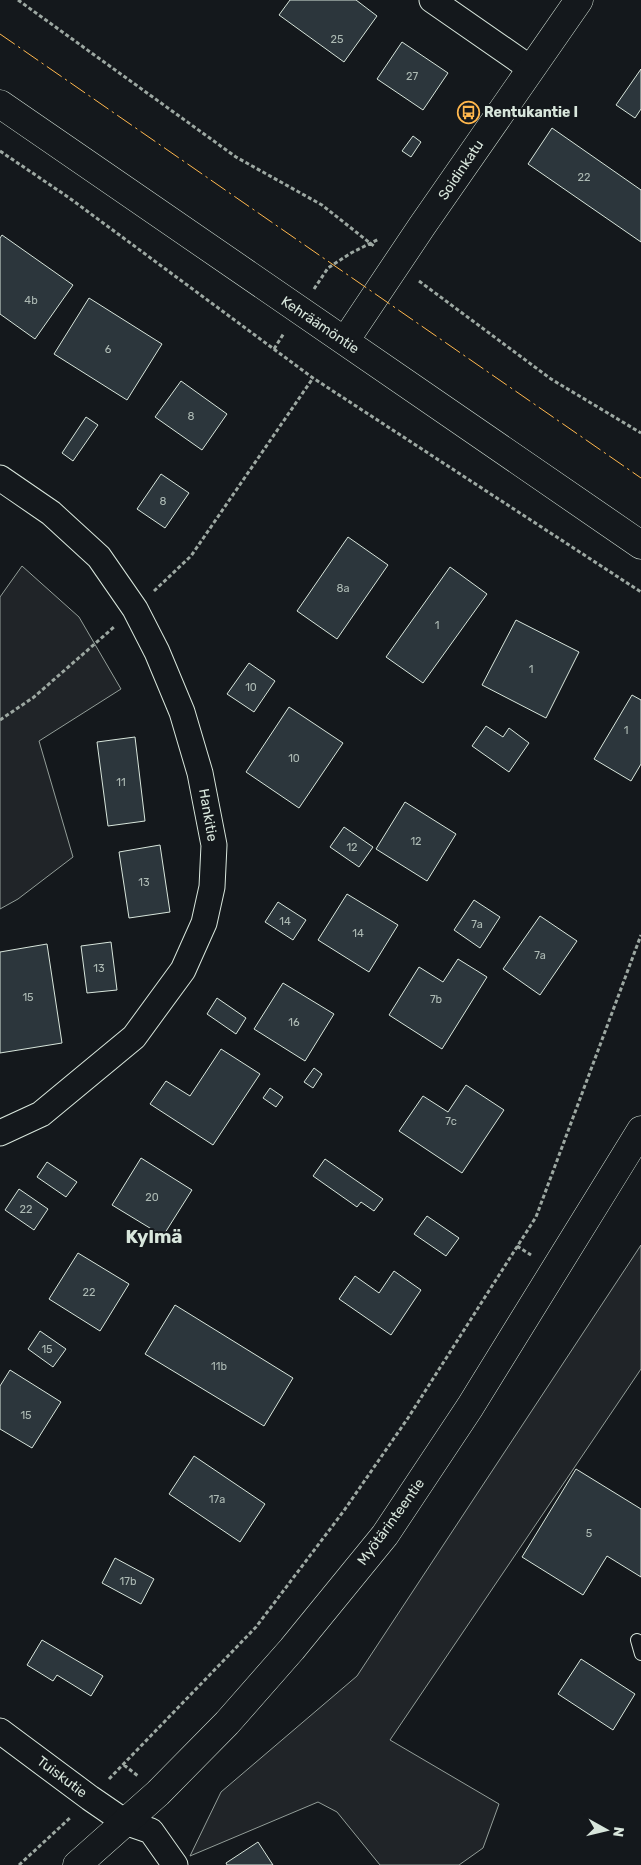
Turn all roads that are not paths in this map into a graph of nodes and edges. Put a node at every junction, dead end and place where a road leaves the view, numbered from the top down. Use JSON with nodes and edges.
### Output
{"nodes":[{"id":1,"x":432,"y":0,"type":"edge"},
{"id":2,"x":579,"y":0,"type":"edge"},
{"id":3,"x":530,"y":68,"type":"junction"},
{"id":4,"x":0,"y":104,"type":"edge"},
{"id":5,"x":345,"y":341,"type":"junction"},
{"id":6,"x":0,"y":478,"type":"edge"},
{"id":7,"x":641,"y":545,"type":"edge"},
{"id":8,"x":641,"y":1130,"type":"edge"},
{"id":9,"x":0,"y":1133,"type":"edge"},
{"id":10,"x":637,"y":1640,"type":"dead end"},
{"id":11,"x":641,"y":1654,"type":"edge"},
{"id":12,"x":0,"y":1731,"type":"edge"},
{"id":13,"x":125,"y":1822,"type":"junction"},
{"id":14,"x":77,"y":1865,"type":"edge"},
{"id":15,"x":175,"y":1865,"type":"edge"}],
"edges":[{"from":1,"to":3,"type":"street"},
{"from":2,"to":3,"type":"street","name":"Soidinkatu"},
{"from":3,"to":5,"type":"street","name":"Soidinkatu"},
{"from":4,"to":5,"type":"street","name":"Kehräämöntie"},
{"from":5,"to":7,"type":"street","name":"Kehräämöntie"},
{"from":6,"to":9,"type":"street","name":"Hankitie"},
{"from":8,"to":13,"type":"street","name":"Myötärinteentie"},
{"from":10,"to":11,"type":"lane"},
{"from":12,"to":13,"type":"street","name":"Tuiskutie"},
{"from":13,"to":14,"type":"street","name":"Myötärinteentie"},
{"from":13,"to":15,"type":"street","name":"Tuiskutie"}]}
